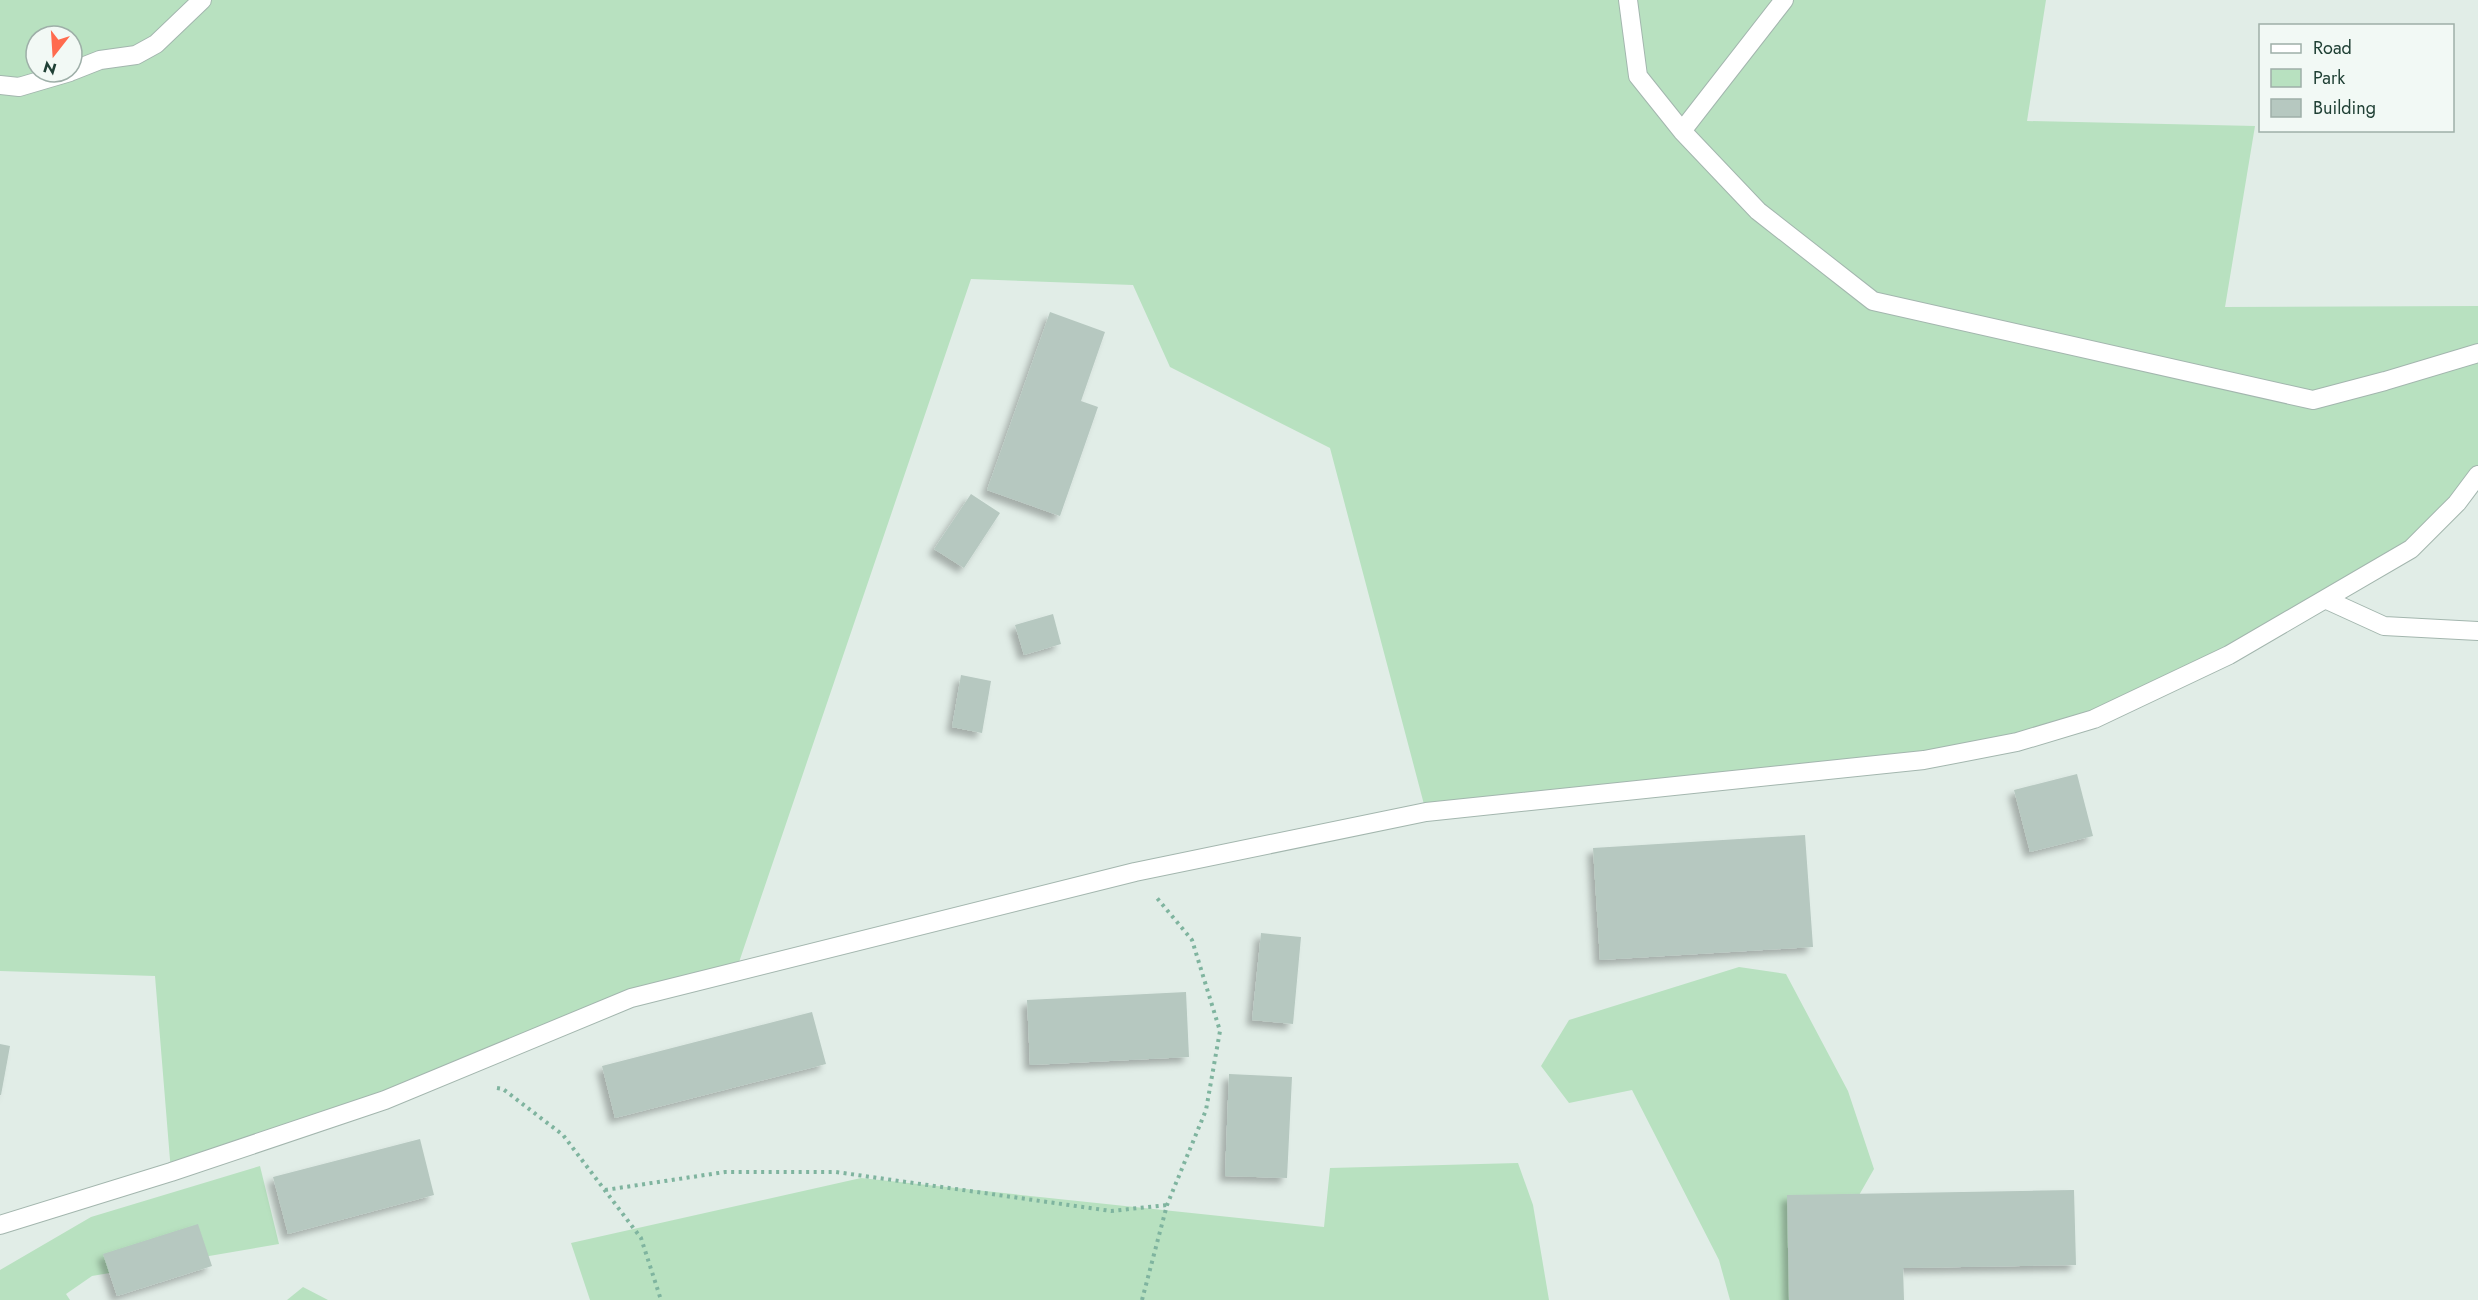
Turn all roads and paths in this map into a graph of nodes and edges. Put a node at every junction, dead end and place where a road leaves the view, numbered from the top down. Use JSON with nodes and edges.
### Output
{"nodes":[{"id":1,"x":202,"y":0,"type":"edge"},
{"id":2,"x":1628,"y":0,"type":"edge"},
{"id":3,"x":1784,"y":0,"type":"edge"},
{"id":4,"x":84,"y":67,"type":"edge"},
{"id":5,"x":29,"y":84,"type":"edge"},
{"id":6,"x":0,"y":85,"type":"edge"},
{"id":7,"x":1682,"y":131,"type":"junction"},
{"id":8,"x":2478,"y":353,"type":"edge"},
{"id":9,"x":2478,"y":475,"type":"edge"},
{"id":10,"x":2327,"y":600,"type":"junction"},
{"id":11,"x":2478,"y":631,"type":"edge"},
{"id":12,"x":1136,"y":872,"type":"junction"},
{"id":13,"x":492,"y":1087,"type":"dead end"},
{"id":14,"x":605,"y":1190,"type":"junction"},
{"id":15,"x":1167,"y":1205,"type":"junction"},
{"id":16,"x":0,"y":1225,"type":"edge"},
{"id":17,"x":661,"y":1300,"type":"edge"},
{"id":18,"x":1142,"y":1300,"type":"edge"}],
"edges":[{"from":1,"to":4,"type":"street"},
{"from":2,"to":7,"type":"street"},
{"from":3,"to":7,"type":"street"},
{"from":5,"to":6,"type":"street"},
{"from":7,"to":8,"type":"street"},
{"from":9,"to":10,"type":"street"},
{"from":10,"to":11,"type":"street"},
{"from":10,"to":12,"type":"street"},
{"from":12,"to":15,"type":"path"},
{"from":12,"to":16,"type":"street"},
{"from":13,"to":14,"type":"path"},
{"from":14,"to":15,"type":"path"},
{"from":14,"to":17,"type":"path"},
{"from":15,"to":18,"type":"path"}]}
